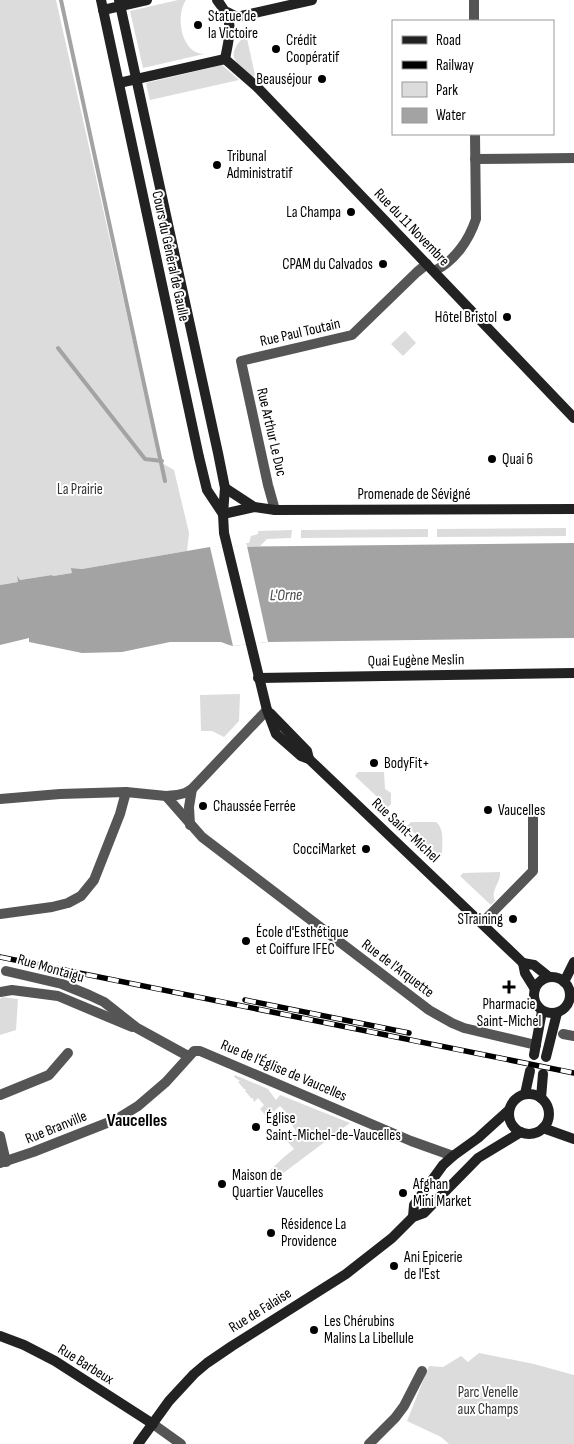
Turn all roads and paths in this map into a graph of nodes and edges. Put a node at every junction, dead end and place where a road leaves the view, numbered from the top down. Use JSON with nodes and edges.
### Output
{"nodes":[{"id":1,"x":147,"y":0,"type":"edge"},
{"id":2,"x":217,"y":0,"type":"edge"},
{"id":3,"x":312,"y":0,"type":"edge"},
{"id":4,"x":474,"y":0,"type":"edge"},
{"id":5,"x":120,"y":3,"type":"edge"},
{"id":6,"x":102,"y":5,"type":"edge"},
{"id":7,"x":227,"y":12,"type":"junction"},
{"id":8,"x":237,"y":16,"type":"junction"},
{"id":9,"x":474,"y":20,"type":"edge"},
{"id":10,"x":231,"y":29,"type":"junction"},
{"id":11,"x":226,"y":59,"type":"junction"},
{"id":12,"x":137,"y":79,"type":"junction"},
{"id":13,"x":119,"y":83,"type":"junction"},
{"id":14,"x":475,"y":135,"type":"edge"},
{"id":15,"x":574,"y":158,"type":"edge"},
{"id":16,"x":475,"y":159,"type":"junction"},
{"id":17,"x":431,"y":268,"type":"junction"},
{"id":18,"x":241,"y":361,"type":"joint"},
{"id":19,"x":574,"y":418,"type":"edge"},
{"id":20,"x":225,"y":488,"type":"junction"},
{"id":21,"x":254,"y":507,"type":"junction"},
{"id":22,"x":574,"y":509,"type":"edge"},
{"id":23,"x":275,"y":510,"type":"junction"},
{"id":24,"x":223,"y":518,"type":"junction"},
{"id":25,"x":574,"y":673,"type":"edge"},
{"id":26,"x":258,"y":678,"type":"junction"},
{"id":27,"x":267,"y":710,"type":"junction"},
{"id":28,"x":192,"y":789,"type":"junction"},
{"id":29,"x":126,"y":792,"type":"junction"},
{"id":30,"x":166,"y":796,"type":"junction"},
{"id":31,"x":0,"y":799,"type":"edge"},
{"id":32,"x":533,"y":815,"type":"dead end"},
{"id":33,"x":190,"y":824,"type":"junction"},
{"id":34,"x":0,"y":914,"type":"edge"},
{"id":35,"x":482,"y":923,"type":"junction"},
{"id":36,"x":523,"y":962,"type":"junction"},
{"id":37,"x":574,"y":962,"type":"edge"},
{"id":38,"x":6,"y":971,"type":"dead end"},
{"id":39,"x":549,"y":977,"type":"junction"},
{"id":40,"x":564,"y":982,"type":"junction"},
{"id":41,"x":534,"y":989,"type":"junction"},
{"id":42,"x":0,"y":992,"type":"edge"},
{"id":43,"x":542,"y":1011,"type":"junction"},
{"id":44,"x":557,"y":1013,"type":"junction"},
{"id":45,"x":137,"y":1028,"type":"junction"},
{"id":46,"x":534,"y":1050,"type":"joint"},
{"id":47,"x":68,"y":1053,"type":"dead end"},
{"id":48,"x":188,"y":1056,"type":"junction"},
{"id":49,"x":546,"y":1057,"type":"tunnel mouth"},
{"id":50,"x":530,"y":1071,"type":"tunnel mouth"},
{"id":51,"x":543,"y":1074,"type":"tunnel mouth"},
{"id":52,"x":525,"y":1094,"type":"junction"},
{"id":53,"x":0,"y":1095,"type":"edge"},
{"id":54,"x":541,"y":1098,"type":"junction"},
{"id":55,"x":509,"y":1110,"type":"junction"},
{"id":56,"x":543,"y":1128,"type":"junction"},
{"id":57,"x":521,"y":1132,"type":"junction"},
{"id":58,"x":0,"y":1136,"type":"edge"},
{"id":59,"x":574,"y":1139,"type":"edge"},
{"id":60,"x":453,"y":1156,"type":"junction"},
{"id":61,"x":3,"y":1163,"type":"edge"},
{"id":62,"x":413,"y":1217,"type":"junction"},
{"id":63,"x":0,"y":1336,"type":"edge"},
{"id":64,"x":422,"y":1371,"type":"dead end"},
{"id":65,"x":153,"y":1424,"type":"junction"},
{"id":66,"x":138,"y":1444,"type":"edge"},
{"id":67,"x":181,"y":1444,"type":"edge"},
{"id":68,"x":369,"y":1444,"type":"edge"}],
"edges":[{"from":1,"to":5,"type":"main road"},
{"from":2,"to":7,"type":"main road"},
{"from":3,"to":8,"type":"main road"},
{"from":4,"to":9,"type":"street"},
{"from":5,"to":6,"type":"main road"},
{"from":5,"to":12,"type":"main road","name":"Cours du Général de Gaulle"},
{"from":6,"to":13,"type":"main road","name":"Cours du Général de Gaulle"},
{"from":7,"to":8,"type":"main road"},
{"from":7,"to":10,"type":"main road"},
{"from":8,"to":10,"type":"main road"},
{"from":10,"to":11,"type":"main road"},
{"from":11,"to":12,"type":"main road"},
{"from":11,"to":17,"type":"main road","name":"Rue du 11 Novembre"},
{"from":12,"to":13,"type":"main road"},
{"from":12,"to":20,"type":"main road","name":"Cours du Général de Gaulle"},
{"from":13,"to":24,"type":"main road","name":"Cours du Général de Gaulle"},
{"from":14,"to":16,"type":"street","name":"Rue Paul Toutain"},
{"from":15,"to":16,"type":"street"},
{"from":16,"to":17,"type":"street","name":"Rue Paul Toutain"},
{"from":17,"to":18,"type":"street","name":"Rue Paul Toutain"},
{"from":17,"to":19,"type":"main road","name":"Rue du 11 Novembre"},
{"from":18,"to":23,"type":"street","name":"Rue Arthur Le Duc"},
{"from":20,"to":21,"type":"main road","name":"Promenade de Sévigné"},
{"from":20,"to":24,"type":"main road","name":"Cours du Général de Gaulle"},
{"from":21,"to":23,"type":"main road","name":"Promenade de Sévigné"},
{"from":21,"to":24,"type":"main road","name":"Promenade de Sévigné"},
{"from":22,"to":23,"type":"main road","name":"Promenade de Sévigné"},
{"from":24,"to":26,"type":"main road","name":"Rue Saint-Michel"},
{"from":25,"to":26,"type":"main road","name":"Quai Eugène Meslin"},
{"from":26,"to":27,"type":"main road","name":"Rue Saint-Michel"},
{"from":27,"to":28,"type":"street"},
{"from":27,"to":35,"type":"main road","name":"Rue Saint-Michel"},
{"from":28,"to":30,"type":"street"},
{"from":28,"to":33,"type":"street"},
{"from":29,"to":30,"type":"street"},
{"from":29,"to":31,"type":"street"},
{"from":29,"to":34,"type":"street"},
{"from":30,"to":33,"type":"street","name":"Rue de l'Arquette"},
{"from":32,"to":35,"type":"street"},
{"from":33,"to":46,"type":"street","name":"Rue de l'Arquette"},
{"from":35,"to":36,"type":"main road","name":"Rue Saint-Michel"},
{"from":36,"to":39,"type":"main road","name":"Rue Saint-Michel"},
{"from":36,"to":41,"type":"main road","name":"Rue Saint-Michel"},
{"from":37,"to":40,"type":"main road"},
{"from":38,"to":45,"type":"street","name":"Rue Montaigu"},
{"from":39,"to":40,"type":"main road"},
{"from":39,"to":41,"type":"main road"},
{"from":40,"to":44,"type":"main road"},
{"from":41,"to":43,"type":"main road"},
{"from":42,"to":45,"type":"street","name":"Rue Montaigu"},
{"from":43,"to":44,"type":"main road"},
{"from":43,"to":46,"type":"main road"},
{"from":44,"to":49,"type":"main road"},
{"from":45,"to":48,"type":"street","name":"Rue Montaigu"},
{"from":47,"to":53,"type":"street"},
{"from":48,"to":60,"type":"street","name":"Rue de l'Église de Vaucelles"},
{"from":48,"to":61,"type":"street","name":"Rue Branville"},
{"from":50,"to":52,"type":"main road"},
{"from":51,"to":54,"type":"main road"},
{"from":52,"to":54,"type":"main road"},
{"from":52,"to":55,"type":"main road"},
{"from":54,"to":56,"type":"main road"},
{"from":55,"to":57,"type":"main road"},
{"from":55,"to":60,"type":"main road","name":"Rue de Falaise"},
{"from":56,"to":57,"type":"main road"},
{"from":56,"to":59,"type":"main road"},
{"from":57,"to":62,"type":"main road","name":"Rue de Falaise"},
{"from":58,"to":61,"type":"street"},
{"from":60,"to":62,"type":"main road","name":"Rue de Falaise"},
{"from":62,"to":65,"type":"main road","name":"Rue de Falaise"},
{"from":63,"to":65,"type":"main road","name":"Rue Barbeux"},
{"from":64,"to":68,"type":"street"},
{"from":65,"to":66,"type":"main road","name":"Rue de Falaise"},
{"from":65,"to":67,"type":"street"}]}
